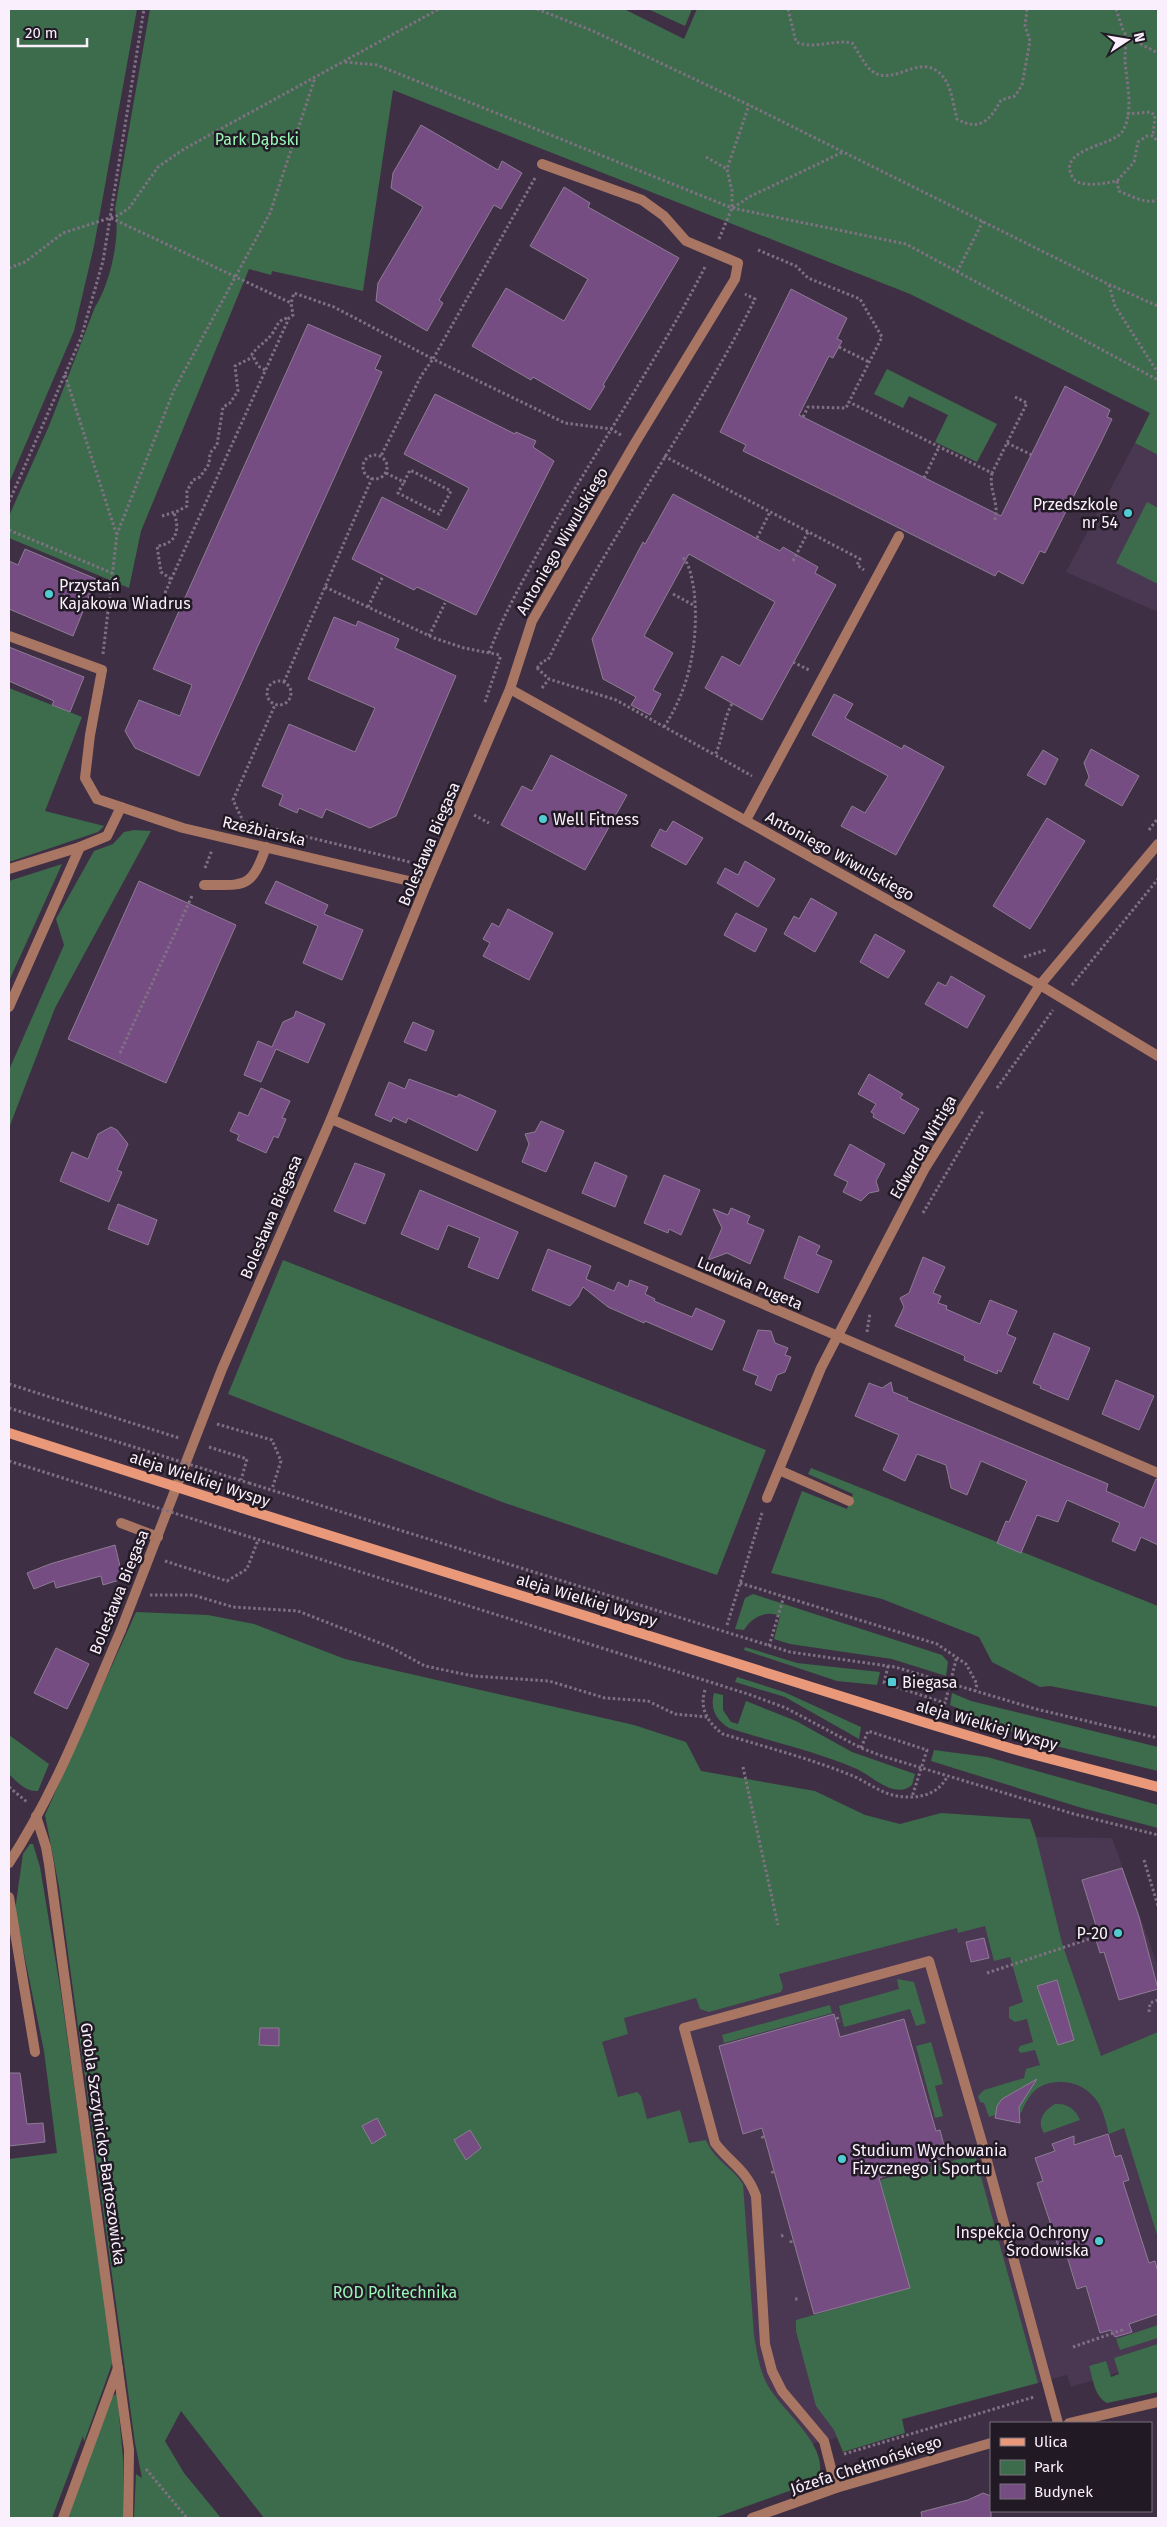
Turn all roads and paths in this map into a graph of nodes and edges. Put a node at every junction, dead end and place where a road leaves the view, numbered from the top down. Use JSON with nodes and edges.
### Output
{"nodes":[{"id":1,"x":144,"y":9,"type":"edge"},
{"id":2,"x":440,"y":9,"type":"edge"},
{"id":3,"x":536,"y":9,"type":"edge"},
{"id":4,"x":788,"y":9,"type":"edge"},
{"id":5,"x":1028,"y":9,"type":"edge"},
{"id":6,"x":1116,"y":9,"type":"edge"},
{"id":7,"x":1127,"y":37,"type":"junction"},
{"id":8,"x":1158,"y":53,"type":"edge"},
{"id":9,"x":345,"y":62,"type":"junction"},
{"id":10,"x":315,"y":78,"type":"junction"},
{"id":11,"x":749,"y":105,"type":"junction"},
{"id":12,"x":1127,"y":114,"type":"junction"},
{"id":13,"x":1153,"y":136,"type":"junction"},
{"id":14,"x":1158,"y":142,"type":"edge"},
{"id":15,"x":844,"y":152,"type":"junction"},
{"id":16,"x":706,"y":157,"type":"dead end"},
{"id":17,"x":542,"y":164,"type":"joint"},
{"id":18,"x":727,"y":169,"type":"junction"},
{"id":19,"x":1116,"y":181,"type":"junction"},
{"id":20,"x":1158,"y":199,"type":"edge"},
{"id":21,"x":732,"y":208,"type":"junction"},
{"id":22,"x":110,"y":217,"type":"junction"},
{"id":23,"x":982,"y":221,"type":"junction"},
{"id":24,"x":758,"y":250,"type":"dead end"},
{"id":25,"x":712,"y":252,"type":"junction"},
{"id":26,"x":9,"y":268,"type":"edge"},
{"id":27,"x":957,"y":272,"type":"junction"},
{"id":28,"x":236,"y":276,"type":"junction"},
{"id":29,"x":1108,"y":284,"type":"junction"},
{"id":30,"x":731,"y":288,"type":"junction"},
{"id":31,"x":291,"y":302,"type":"junction"},
{"id":32,"x":1158,"y":306,"type":"edge"},
{"id":33,"x":289,"y":318,"type":"junction"},
{"id":34,"x":839,"y":348,"type":"dead end"},
{"id":35,"x":253,"y":358,"type":"junction"},
{"id":36,"x":433,"y":359,"type":"junction"},
{"id":37,"x":869,"y":362,"type":"junction"},
{"id":38,"x":265,"y":370,"type":"junction"},
{"id":39,"x":1158,"y":373,"type":"edge"},
{"id":40,"x":65,"y":375,"type":"junction"},
{"id":41,"x":1158,"y":380,"type":"edge"},
{"id":42,"x":1015,"y":397,"type":"dead end"},
{"id":43,"x":849,"y":402,"type":"junction"},
{"id":44,"x":803,"y":417,"type":"dead end"},
{"id":45,"x":611,"y":429,"type":"junction"},
{"id":46,"x":635,"y":443,"type":"junction"},
{"id":47,"x":1007,"y":443,"type":"junction"},
{"id":48,"x":939,"y":447,"type":"junction"},
{"id":49,"x":381,"y":456,"type":"junction"},
{"id":50,"x":664,"y":456,"type":"junction"},
{"id":51,"x":1032,"y":456,"type":"dead end"},
{"id":52,"x":386,"y":472,"type":"junction"},
{"id":53,"x":992,"y":473,"type":"junction"},
{"id":54,"x":372,"y":478,"type":"junction"},
{"id":55,"x":924,"y":478,"type":"dead end"},
{"id":56,"x":404,"y":482,"type":"junction"},
{"id":57,"x":9,"y":502,"type":"edge"},
{"id":58,"x":770,"y":512,"type":"junction"},
{"id":59,"x":174,"y":513,"type":"junction"},
{"id":60,"x":162,"y":516,"type":"dead end"},
{"id":61,"x":994,"y":522,"type":"dead end"},
{"id":62,"x":9,"y":530,"type":"edge"},
{"id":63,"x":808,"y":532,"type":"junction"},
{"id":64,"x":117,"y":534,"type":"junction"},
{"id":65,"x":899,"y":536,"type":"dead end"},
{"id":66,"x":756,"y":538,"type":"dead end"},
{"id":67,"x":680,"y":556,"type":"dead end"},
{"id":68,"x":793,"y":561,"type":"dead end"},
{"id":69,"x":112,"y":573,"type":"junction"},
{"id":70,"x":383,"y":576,"type":"dead end"},
{"id":71,"x":877,"y":576,"type":"junction"},
{"id":72,"x":171,"y":579,"type":"junction"},
{"id":73,"x":325,"y":587,"type":"junction"},
{"id":74,"x":165,"y":593,"type":"dead end"},
{"id":75,"x":673,"y":594,"type":"dead end"},
{"id":76,"x":445,"y":603,"type":"dead end"},
{"id":77,"x":696,"y":606,"type":"junction"},
{"id":78,"x":368,"y":607,"type":"junction"},
{"id":79,"x":9,"y":636,"type":"edge"},
{"id":80,"x":429,"y":636,"type":"junction"},
{"id":81,"x":489,"y":653,"type":"junction"},
{"id":82,"x":508,"y":656,"type":"dead end"},
{"id":83,"x":528,"y":664,"type":"dead end"},
{"id":84,"x":537,"y":668,"type":"junction"},
{"id":85,"x":102,"y":670,"type":"junction"},
{"id":86,"x":549,"y":679,"type":"junction"},
{"id":87,"x":284,"y":682,"type":"junction"},
{"id":88,"x":510,"y":689,"type":"junction"},
{"id":89,"x":534,"y":701,"type":"junction"},
{"id":90,"x":732,"y":704,"type":"dead end"},
{"id":91,"x":275,"y":705,"type":"junction"},
{"id":92,"x":664,"y":727,"type":"junction"},
{"id":93,"x":715,"y":755,"type":"junction"},
{"id":94,"x":766,"y":783,"type":"junction"},
{"id":95,"x":121,"y":807,"type":"junction"},
{"id":96,"x":746,"y":820,"type":"junction"},
{"id":97,"x":242,"y":821,"type":"junction"},
{"id":98,"x":216,"y":836,"type":"junction"},
{"id":99,"x":235,"y":840,"type":"junction"},
{"id":100,"x":1158,"y":844,"type":"edge"},
{"id":101,"x":80,"y":847,"type":"junction"},
{"id":102,"x":266,"y":847,"type":"junction"},
{"id":103,"x":418,"y":864,"type":"dead end"},
{"id":104,"x":9,"y":869,"type":"edge"},
{"id":105,"x":204,"y":872,"type":"dead end"},
{"id":106,"x":1158,"y":879,"type":"edge"},
{"id":107,"x":426,"y":885,"type":"junction"},
{"id":108,"x":199,"y":888,"type":"joint"},
{"id":109,"x":1040,"y":985,"type":"junction"},
{"id":110,"x":1069,"y":990,"type":"dead end"},
{"id":111,"x":9,"y":1007,"type":"edge"},
{"id":112,"x":1055,"y":1008,"type":"dead end"},
{"id":113,"x":120,"y":1053,"type":"dead end"},
{"id":114,"x":1158,"y":1056,"type":"edge"},
{"id":115,"x":994,"y":1092,"type":"dead end"},
{"id":116,"x":986,"y":1105,"type":"dead end"},
{"id":117,"x":331,"y":1119,"type":"junction"},
{"id":118,"x":921,"y":1216,"type":"dead end"},
{"id":119,"x":870,"y":1310,"type":"dead end"},
{"id":120,"x":866,"y":1330,"type":"dead end"},
{"id":121,"x":838,"y":1337,"type":"junction"},
{"id":122,"x":9,"y":1384,"type":"edge"},
{"id":123,"x":9,"y":1408,"type":"edge"},
{"id":124,"x":202,"y":1419,"type":"junction"},
{"id":125,"x":9,"y":1433,"type":"edge"},
{"id":126,"x":183,"y":1439,"type":"dead end"},
{"id":127,"x":201,"y":1445,"type":"dead end"},
{"id":128,"x":9,"y":1461,"type":"edge"},
{"id":129,"x":779,"y":1470,"type":"junction"},
{"id":130,"x":1158,"y":1472,"type":"edge"},
{"id":131,"x":241,"y":1480,"type":"junction"},
{"id":132,"x":272,"y":1489,"type":"junction"},
{"id":133,"x":767,"y":1498,"type":"joint"},
{"id":134,"x":849,"y":1501,"type":"dead end"},
{"id":135,"x":120,"y":1523,"type":"dead end"},
{"id":136,"x":158,"y":1537,"type":"junction"},
{"id":137,"x":258,"y":1540,"type":"junction"},
{"id":138,"x":150,"y":1556,"type":"junction"},
{"id":139,"x":740,"y":1583,"type":"junction"},
{"id":140,"x":136,"y":1591,"type":"junction"},
{"id":141,"x":784,"y":1596,"type":"junction"},
{"id":142,"x":728,"y":1625,"type":"dead end"},
{"id":143,"x":768,"y":1646,"type":"junction"},
{"id":144,"x":957,"y":1656,"type":"junction"},
{"id":145,"x":888,"y":1666,"type":"junction"},
{"id":146,"x":949,"y":1683,"type":"junction"},
{"id":147,"x":705,"y":1690,"type":"dead end"},
{"id":148,"x":975,"y":1691,"type":"junction"},
{"id":149,"x":707,"y":1717,"type":"junction"},
{"id":150,"x":1158,"y":1738,"type":"edge"},
{"id":151,"x":861,"y":1748,"type":"junction"},
{"id":152,"x":743,"y":1767,"type":"dead end"},
{"id":153,"x":922,"y":1770,"type":"junction"},
{"id":154,"x":947,"y":1777,"type":"junction"},
{"id":155,"x":9,"y":1787,"type":"edge"},
{"id":156,"x":1158,"y":1787,"type":"edge"},
{"id":157,"x":912,"y":1797,"type":"junction"},
{"id":158,"x":36,"y":1816,"type":"junction"},
{"id":159,"x":1158,"y":1835,"type":"edge"},
{"id":160,"x":1144,"y":1860,"type":"dead end"},
{"id":161,"x":9,"y":1863,"type":"edge"},
{"id":162,"x":9,"y":1897,"type":"edge"},
{"id":163,"x":1158,"y":1906,"type":"edge"},
{"id":164,"x":778,"y":1925,"type":"dead end"},
{"id":165,"x":1095,"y":1936,"type":"dead end"},
{"id":166,"x":987,"y":1973,"type":"dead end"},
{"id":167,"x":1158,"y":2000,"type":"edge"},
{"id":168,"x":1149,"y":2012,"type":"dead end"},
{"id":169,"x":837,"y":2017,"type":"dead end"},
{"id":170,"x":839,"y":2022,"type":"dead end"},
{"id":171,"x":35,"y":2052,"type":"dead end"},
{"id":172,"x":1122,"y":2327,"type":"dead end"},
{"id":173,"x":1073,"y":2347,"type":"dead end"},
{"id":174,"x":119,"y":2365,"type":"junction"},
{"id":175,"x":1050,"y":2392,"type":"junction"},
{"id":176,"x":1158,"y":2402,"type":"edge"},
{"id":177,"x":1058,"y":2422,"type":"edge"},
{"id":178,"x":1073,"y":2422,"type":"edge"},
{"id":179,"x":990,"y":2443,"type":"edge"},
{"id":180,"x":129,"y":2450,"type":"junction"},
{"id":181,"x":829,"y":2459,"type":"junction"},
{"id":182,"x":836,"y":2488,"type":"junction"},
{"id":183,"x":63,"y":2518,"type":"edge"},
{"id":184,"x":128,"y":2518,"type":"edge"},
{"id":185,"x":187,"y":2518,"type":"edge"},
{"id":186,"x":752,"y":2518,"type":"edge"}],
"edges":[{"from":1,"to":22,"type":"path"},
{"from":2,"to":9,"type":"path"},
{"from":3,"to":11,"type":"path"},
{"from":4,"to":5,"type":"path"},
{"from":6,"to":7,"type":"path"},
{"from":7,"to":8,"type":"path"},
{"from":7,"to":12,"type":"path"},
{"from":9,"to":10,"type":"path"},
{"from":9,"to":21,"type":"path"},
{"from":10,"to":22,"type":"path"},
{"from":10,"to":28,"type":"path"},
{"from":11,"to":15,"type":"path"},
{"from":11,"to":18,"type":"path"},
{"from":12,"to":13,"type":"path"},
{"from":12,"to":19,"type":"path"},
{"from":13,"to":14,"type":"path"},
{"from":13,"to":19,"type":"path"},
{"from":15,"to":21,"type":"path"},
{"from":15,"to":23,"type":"path"},
{"from":16,"to":18,"type":"path"},
{"from":17,"to":25,"type":"street","name":"Antoniego Wiwulskiego"},
{"from":17,"to":36,"type":"path"},
{"from":18,"to":21,"type":"path"},
{"from":19,"to":20,"type":"path"},
{"from":21,"to":25,"type":"path"},
{"from":21,"to":27,"type":"path"},
{"from":22,"to":26,"type":"path"},
{"from":22,"to":28,"type":"path"},
{"from":22,"to":40,"type":"path"},
{"from":23,"to":27,"type":"path"},
{"from":23,"to":29,"type":"path"},
{"from":24,"to":37,"type":"path"},
{"from":25,"to":30,"type":"street","name":"Antoniego Wiwulskiego"},
{"from":25,"to":45,"type":"path"},
{"from":27,"to":41,"type":"path"},
{"from":28,"to":31,"type":"path"},
{"from":28,"to":64,"type":"path"},
{"from":29,"to":32,"type":"path"},
{"from":29,"to":39,"type":"path"},
{"from":30,"to":46,"type":"street","name":"Antoniego Wiwulskiego"},
{"from":30,"to":50,"type":"path"},
{"from":31,"to":33,"type":"path"},
{"from":31,"to":36,"type":"path"},
{"from":33,"to":35,"type":"path"},
{"from":33,"to":38,"type":"path"},
{"from":34,"to":37,"type":"path"},
{"from":35,"to":38,"type":"path"},
{"from":35,"to":59,"type":"path"},
{"from":36,"to":45,"type":"path"},
{"from":36,"to":49,"type":"path"},
{"from":37,"to":43,"type":"path"},
{"from":38,"to":72,"type":"path"},
{"from":40,"to":57,"type":"path"},
{"from":40,"to":64,"type":"path"},
{"from":42,"to":47,"type":"path"},
{"from":43,"to":44,"type":"path"},
{"from":43,"to":48,"type":"path"},
{"from":45,"to":46,"type":"path"},
{"from":45,"to":81,"type":"path"},
{"from":46,"to":88,"type":"street","name":"Antoniego Wiwulskiego"},
{"from":47,"to":51,"type":"path"},
{"from":47,"to":53,"type":"path"},
{"from":48,"to":53,"type":"path"},
{"from":48,"to":55,"type":"path"},
{"from":49,"to":52,"type":"path"},
{"from":49,"to":54,"type":"path"},
{"from":50,"to":58,"type":"path"},
{"from":50,"to":84,"type":"path"},
{"from":52,"to":54,"type":"path"},
{"from":52,"to":56,"type":"path"},
{"from":53,"to":61,"type":"path"},
{"from":54,"to":73,"type":"path"},
{"from":56,"to":56,"type":"path"},
{"from":58,"to":63,"type":"path"},
{"from":58,"to":66,"type":"path"},
{"from":59,"to":60,"type":"path"},
{"from":59,"to":72,"type":"path"},
{"from":62,"to":69,"type":"path"},
{"from":63,"to":68,"type":"path"},
{"from":63,"to":71,"type":"path"},
{"from":64,"to":69,"type":"path"},
{"from":65,"to":71,"type":"street"},
{"from":67,"to":77,"type":"path"},
{"from":69,"to":85,"type":"path"},
{"from":70,"to":78,"type":"path"},
{"from":71,"to":94,"type":"street"},
{"from":72,"to":74,"type":"path"},
{"from":73,"to":78,"type":"path"},
{"from":73,"to":87,"type":"path"},
{"from":75,"to":77,"type":"path"},
{"from":76,"to":80,"type":"path"},
{"from":77,"to":92,"type":"path"},
{"from":78,"to":80,"type":"path"},
{"from":79,"to":85,"type":"street"},
{"from":80,"to":81,"type":"path"},
{"from":81,"to":82,"type":"path"},
{"from":83,"to":84,"type":"path"},
{"from":84,"to":86,"type":"path"},
{"from":85,"to":95,"type":"street","name":"Rzeźbiarska"},
{"from":86,"to":89,"type":"path"},
{"from":86,"to":92,"type":"path"},
{"from":87,"to":91,"type":"path"},
{"from":87,"to":91,"type":"path"},
{"from":88,"to":89,"type":"street","name":"Antoniego Wiwulskiego"},
{"from":88,"to":107,"type":"street","name":"Bolesława Biegasa"},
{"from":89,"to":96,"type":"street","name":"Antoniego Wiwulskiego"},
{"from":90,"to":93,"type":"path"},
{"from":91,"to":97,"type":"path"},
{"from":92,"to":93,"type":"path"},
{"from":93,"to":94,"type":"path"},
{"from":94,"to":96,"type":"street"},
{"from":95,"to":98,"type":"street","name":"Rzeźbiarska"},
{"from":95,"to":101,"type":"street"},
{"from":96,"to":109,"type":"street","name":"Antoniego Wiwulskiego"},
{"from":97,"to":99,"type":"path"},
{"from":97,"to":103,"type":"path"},
{"from":98,"to":99,"type":"street","name":"Rzeźbiarska"},
{"from":98,"to":105,"type":"path"},
{"from":99,"to":102,"type":"street","name":"Rzeźbiarska"},
{"from":100,"to":109,"type":"street","name":"Edwarda Wittiga"},
{"from":101,"to":104,"type":"street"},
{"from":101,"to":111,"type":"street"},
{"from":102,"to":107,"type":"street","name":"Rzeźbiarska"},
{"from":102,"to":108,"type":"street"},
{"from":106,"to":110,"type":"path"},
{"from":107,"to":117,"type":"street","name":"Bolesława Biegasa"},
{"from":108,"to":113,"type":"path"},
{"from":109,"to":114,"type":"street","name":"Antoniego Wiwulskiego"},
{"from":109,"to":121,"type":"street","name":"Edwarda Wittiga"},
{"from":112,"to":115,"type":"path"},
{"from":116,"to":118,"type":"path"},
{"from":117,"to":121,"type":"street","name":"Ludwika Pugeta"},
{"from":117,"to":124,"type":"street","name":"Bolesława Biegasa"},
{"from":119,"to":120,"type":"path"},
{"from":121,"to":129,"type":"street","name":"Edwarda Wittiga"},
{"from":121,"to":130,"type":"street","name":"Ludwika Pugeta"},
{"from":122,"to":126,"type":"path"},
{"from":123,"to":131,"type":"path","bridge":true},
{"from":124,"to":132,"type":"path"},
{"from":124,"to":136,"type":"street","name":"Bolesława Biegasa"},
{"from":125,"to":156,"type":"main road","name":"aleja Wielkiej Wyspy","bridge":true},
{"from":127,"to":131,"type":"path"},
{"from":128,"to":137,"type":"path","bridge":true},
{"from":129,"to":133,"type":"street","name":"Edwarda Wittiga"},
{"from":129,"to":134,"type":"street"},
{"from":131,"to":132,"type":"path","bridge":true},
{"from":132,"to":143,"type":"path"},
{"from":133,"to":139,"type":"path"},
{"from":135,"to":136,"type":"street"},
{"from":136,"to":138,"type":"street","name":"Bolesława Biegasa"},
{"from":137,"to":138,"type":"path"},
{"from":137,"to":151,"type":"path"},
{"from":138,"to":140,"type":"street","name":"Bolesława Biegasa"},
{"from":139,"to":141,"type":"path"},
{"from":139,"to":142,"type":"path"},
{"from":140,"to":149,"type":"path"},
{"from":140,"to":158,"type":"street","name":"Bolesława Biegasa"},
{"from":141,"to":143,"type":"path"},
{"from":141,"to":144,"type":"path"},
{"from":143,"to":145,"type":"path"},
{"from":144,"to":146,"type":"path"},
{"from":144,"to":148,"type":"path"},
{"from":145,"to":146,"type":"path"},
{"from":145,"to":146,"type":"path"},
{"from":146,"to":148,"type":"path"},
{"from":147,"to":149,"type":"path"},
{"from":148,"to":150,"type":"path"},
{"from":149,"to":157,"type":"path"},
{"from":151,"to":153,"type":"path"},
{"from":151,"to":153,"type":"path"},
{"from":152,"to":164,"type":"path"},
{"from":153,"to":154,"type":"path"},
{"from":153,"to":157,"type":"path"},
{"from":154,"to":157,"type":"path"},
{"from":154,"to":159,"type":"path"},
{"from":155,"to":158,"type":"path"},
{"from":158,"to":161,"type":"street","name":"Bolesława Biegasa"},
{"from":158,"to":174,"type":"street","name":"Grobla Szczytnicko-Bartoszowicka"},
{"from":160,"to":163,"type":"path"},
{"from":162,"to":171,"type":"street"},
{"from":165,"to":166,"type":"path"},
{"from":167,"to":168,"type":"path"},
{"from":169,"to":170,"type":"path"},
{"from":172,"to":173,"type":"path"},
{"from":174,"to":180,"type":"street","name":"Grobla Szczytnicko-Bartoszowicka"},
{"from":174,"to":183,"type":"street"},
{"from":175,"to":177,"type":"street"},
{"from":175,"to":181,"type":"path"},
{"from":175,"to":181,"type":"street"},
{"from":176,"to":178,"type":"street"},
{"from":179,"to":182,"type":"street","name":"Józefa Chełmońskiego"},
{"from":180,"to":184,"type":"street","name":"Grobla Szczytnicko-Bartoszowicka"},
{"from":180,"to":185,"type":"path"},
{"from":181,"to":182,"type":"street"},
{"from":182,"to":186,"type":"street","name":"Józefa Chełmońskiego"}]}
